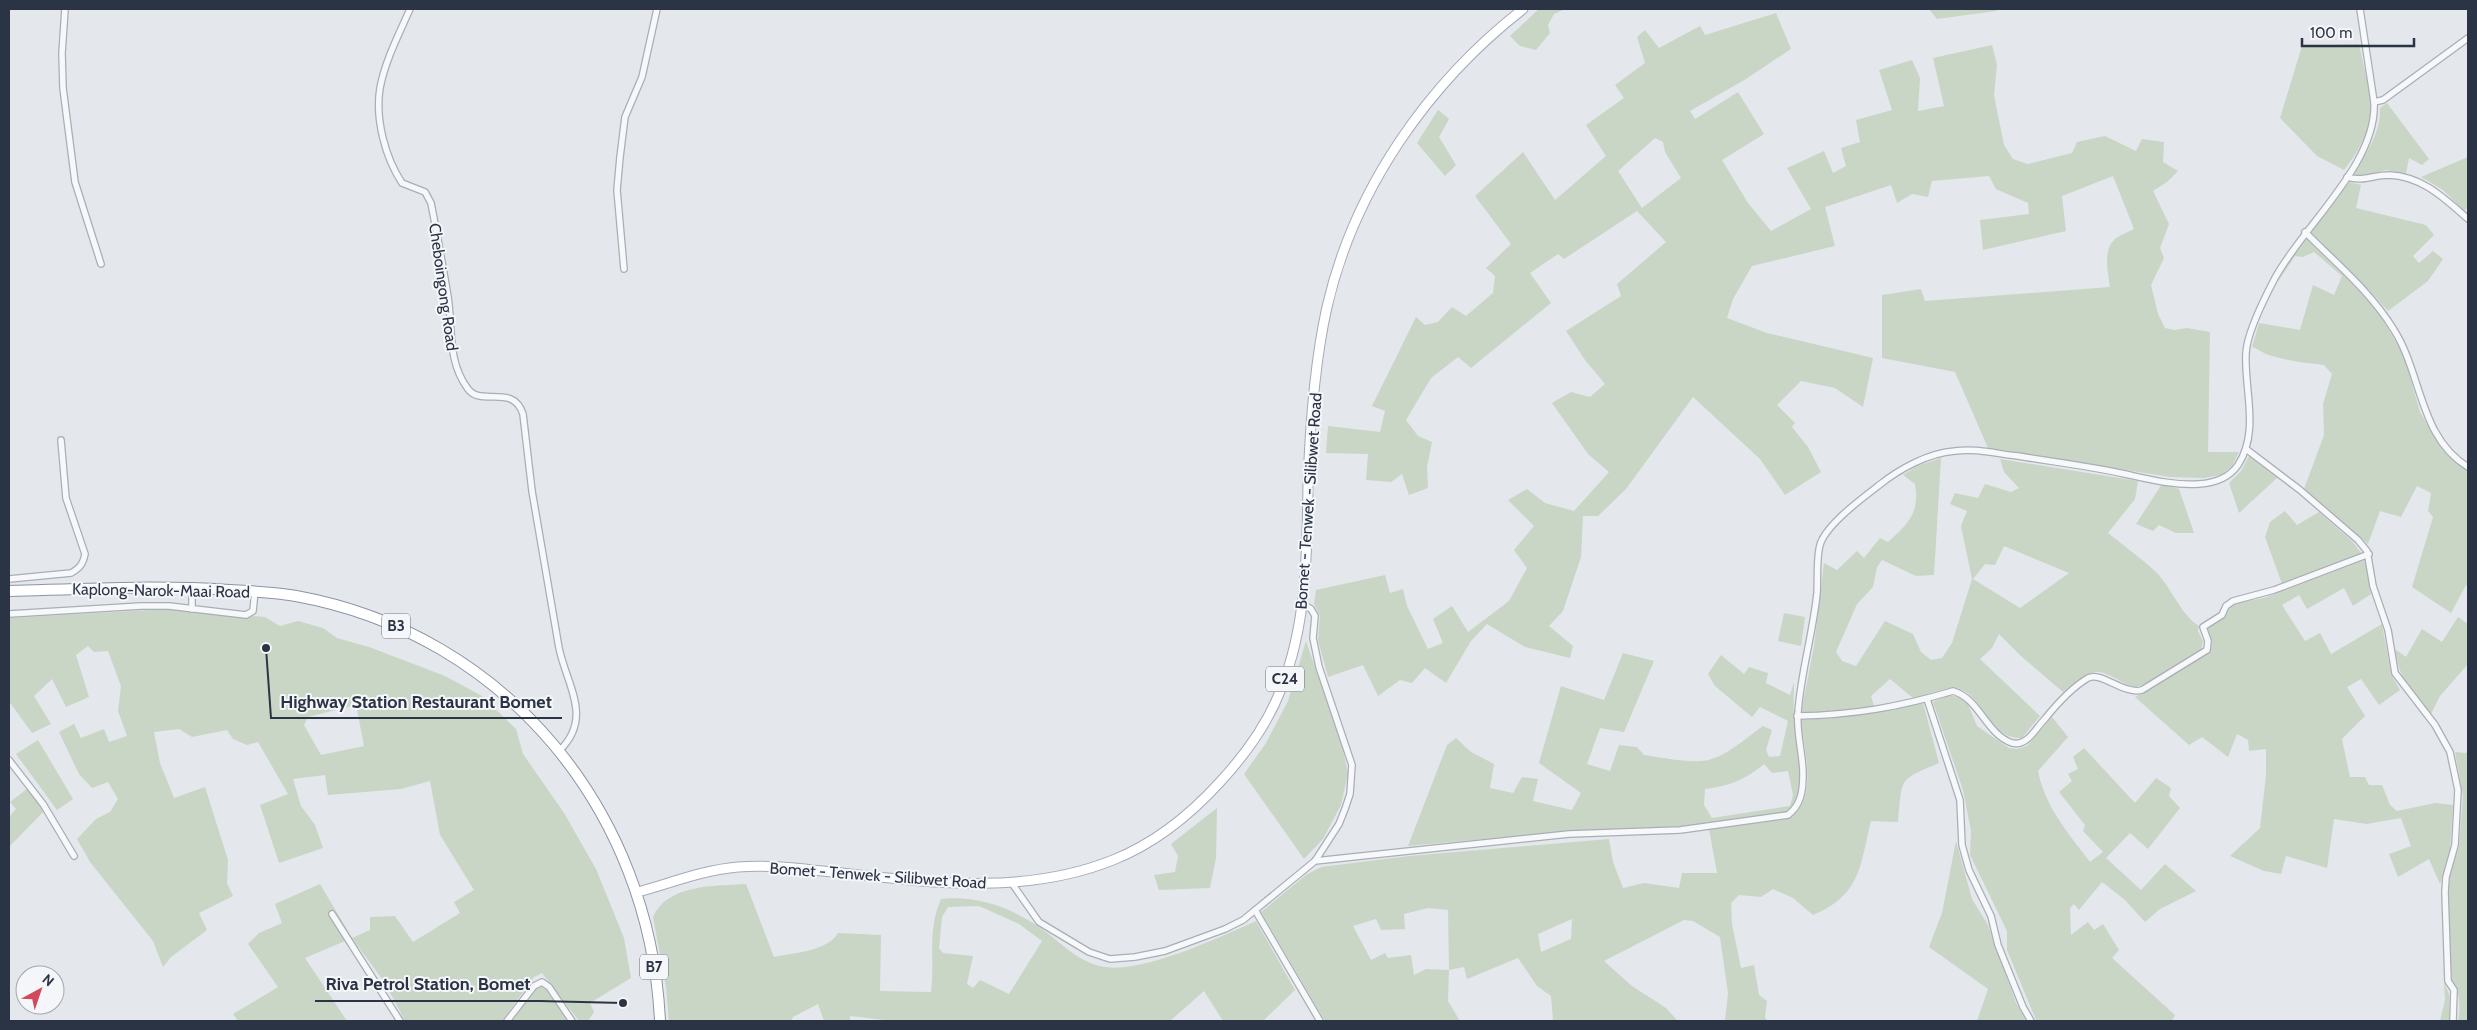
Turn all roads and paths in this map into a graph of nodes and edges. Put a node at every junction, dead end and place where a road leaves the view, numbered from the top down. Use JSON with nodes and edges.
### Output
{"nodes":[{"id":1,"x":66,"y":9,"type":"edge"},
{"id":2,"x":410,"y":9,"type":"edge"},
{"id":3,"x":656,"y":9,"type":"edge"},
{"id":4,"x":1523,"y":9,"type":"edge"},
{"id":5,"x":2360,"y":9,"type":"edge"},
{"id":6,"x":2468,"y":38,"type":"edge"},
{"id":7,"x":2374,"y":102,"type":"junction"},
{"id":8,"x":2347,"y":177,"type":"junction"},
{"id":9,"x":2468,"y":219,"type":"edge"},
{"id":10,"x":2305,"y":232,"type":"junction"},
{"id":11,"x":101,"y":264,"type":"dead end"},
{"id":12,"x":624,"y":269,"type":"dead end"},
{"id":13,"x":61,"y":440,"type":"dead end"},
{"id":14,"x":2246,"y":449,"type":"junction"},
{"id":15,"x":2468,"y":467,"type":"edge"},
{"id":16,"x":2369,"y":554,"type":"junction"},
{"id":17,"x":9,"y":578,"type":"edge"},
{"id":18,"x":192,"y":588,"type":"junction"},
{"id":19,"x":9,"y":591,"type":"edge"},
{"id":20,"x":255,"y":591,"type":"junction"},
{"id":21,"x":1302,"y":604,"type":"junction"},
{"id":22,"x":192,"y":609,"type":"junction"},
{"id":23,"x":9,"y":614,"type":"edge"},
{"id":24,"x":1927,"y":699,"type":"junction"},
{"id":25,"x":1797,"y":716,"type":"junction"},
{"id":26,"x":560,"y":750,"type":"junction"},
{"id":27,"x":9,"y":760,"type":"edge"},
{"id":28,"x":74,"y":856,"type":"dead end"},
{"id":29,"x":1315,"y":861,"type":"junction"},
{"id":30,"x":1012,"y":882,"type":"junction"},
{"id":31,"x":638,"y":892,"type":"junction"},
{"id":32,"x":1255,"y":910,"type":"junction"},
{"id":33,"x":332,"y":914,"type":"dead end"},
{"id":34,"x":643,"y":914,"type":"joint"},
{"id":35,"x":400,"y":1021,"type":"edge"},
{"id":36,"x":507,"y":1021,"type":"edge"},
{"id":37,"x":572,"y":1021,"type":"edge"},
{"id":38,"x":660,"y":1021,"type":"edge"},
{"id":39,"x":1320,"y":1021,"type":"edge"},
{"id":40,"x":2031,"y":1021,"type":"edge"},
{"id":41,"x":2453,"y":1021,"type":"edge"}],
"edges":[{"from":1,"to":11,"type":"street"},
{"from":2,"to":26,"type":"street","name":"Cheboingong Road"},
{"from":3,"to":12,"type":"street"},
{"from":4,"to":21,"type":"main road","name":"Bomet - Tenwek - Silibwet Road","number":"C24"},
{"from":5,"to":7,"type":"street"},
{"from":6,"to":7,"type":"street"},
{"from":7,"to":8,"type":"street"},
{"from":8,"to":9,"type":"street"},
{"from":8,"to":10,"type":"street"},
{"from":10,"to":14,"type":"street"},
{"from":10,"to":15,"type":"street"},
{"from":13,"to":17,"type":"street"},
{"from":14,"to":16,"type":"street"},
{"from":14,"to":25,"type":"street"},
{"from":16,"to":24,"type":"street"},
{"from":16,"to":41,"type":"street"},
{"from":18,"to":19,"type":"highway","name":"Kaplong-Narok-Maai Road","number":"B3"},
{"from":18,"to":20,"type":"highway","name":"Kaplong-Narok-Maai Road","number":"B3"},
{"from":18,"to":22,"type":"street"},
{"from":20,"to":22,"type":"street"},
{"from":20,"to":26,"type":"highway","name":"Kaplong-Narok-Maai Road","number":"B3"},
{"from":21,"to":29,"type":"street"},
{"from":21,"to":30,"type":"main road","name":"Bomet - Tenwek - Silibwet Road","number":"C24"},
{"from":22,"to":23,"type":"street"},
{"from":24,"to":25,"type":"street"},
{"from":24,"to":40,"type":"street"},
{"from":25,"to":29,"type":"street"},
{"from":26,"to":31,"type":"highway","name":"Kaplong-Narok-Maai Road","number":"B3"},
{"from":27,"to":28,"type":"street"},
{"from":29,"to":32,"type":"street"},
{"from":30,"to":31,"type":"main road","name":"Bomet - Tenwek - Silibwet Road","number":"C24"},
{"from":30,"to":32,"type":"street"},
{"from":31,"to":34,"type":"highway","name":"Kaplong-Narok-Maai Road","number":"B3"},
{"from":32,"to":39,"type":"street"},
{"from":33,"to":35,"type":"street"},
{"from":34,"to":38,"type":"highway","number":"B7"},
{"from":36,"to":37,"type":"street"}]}
